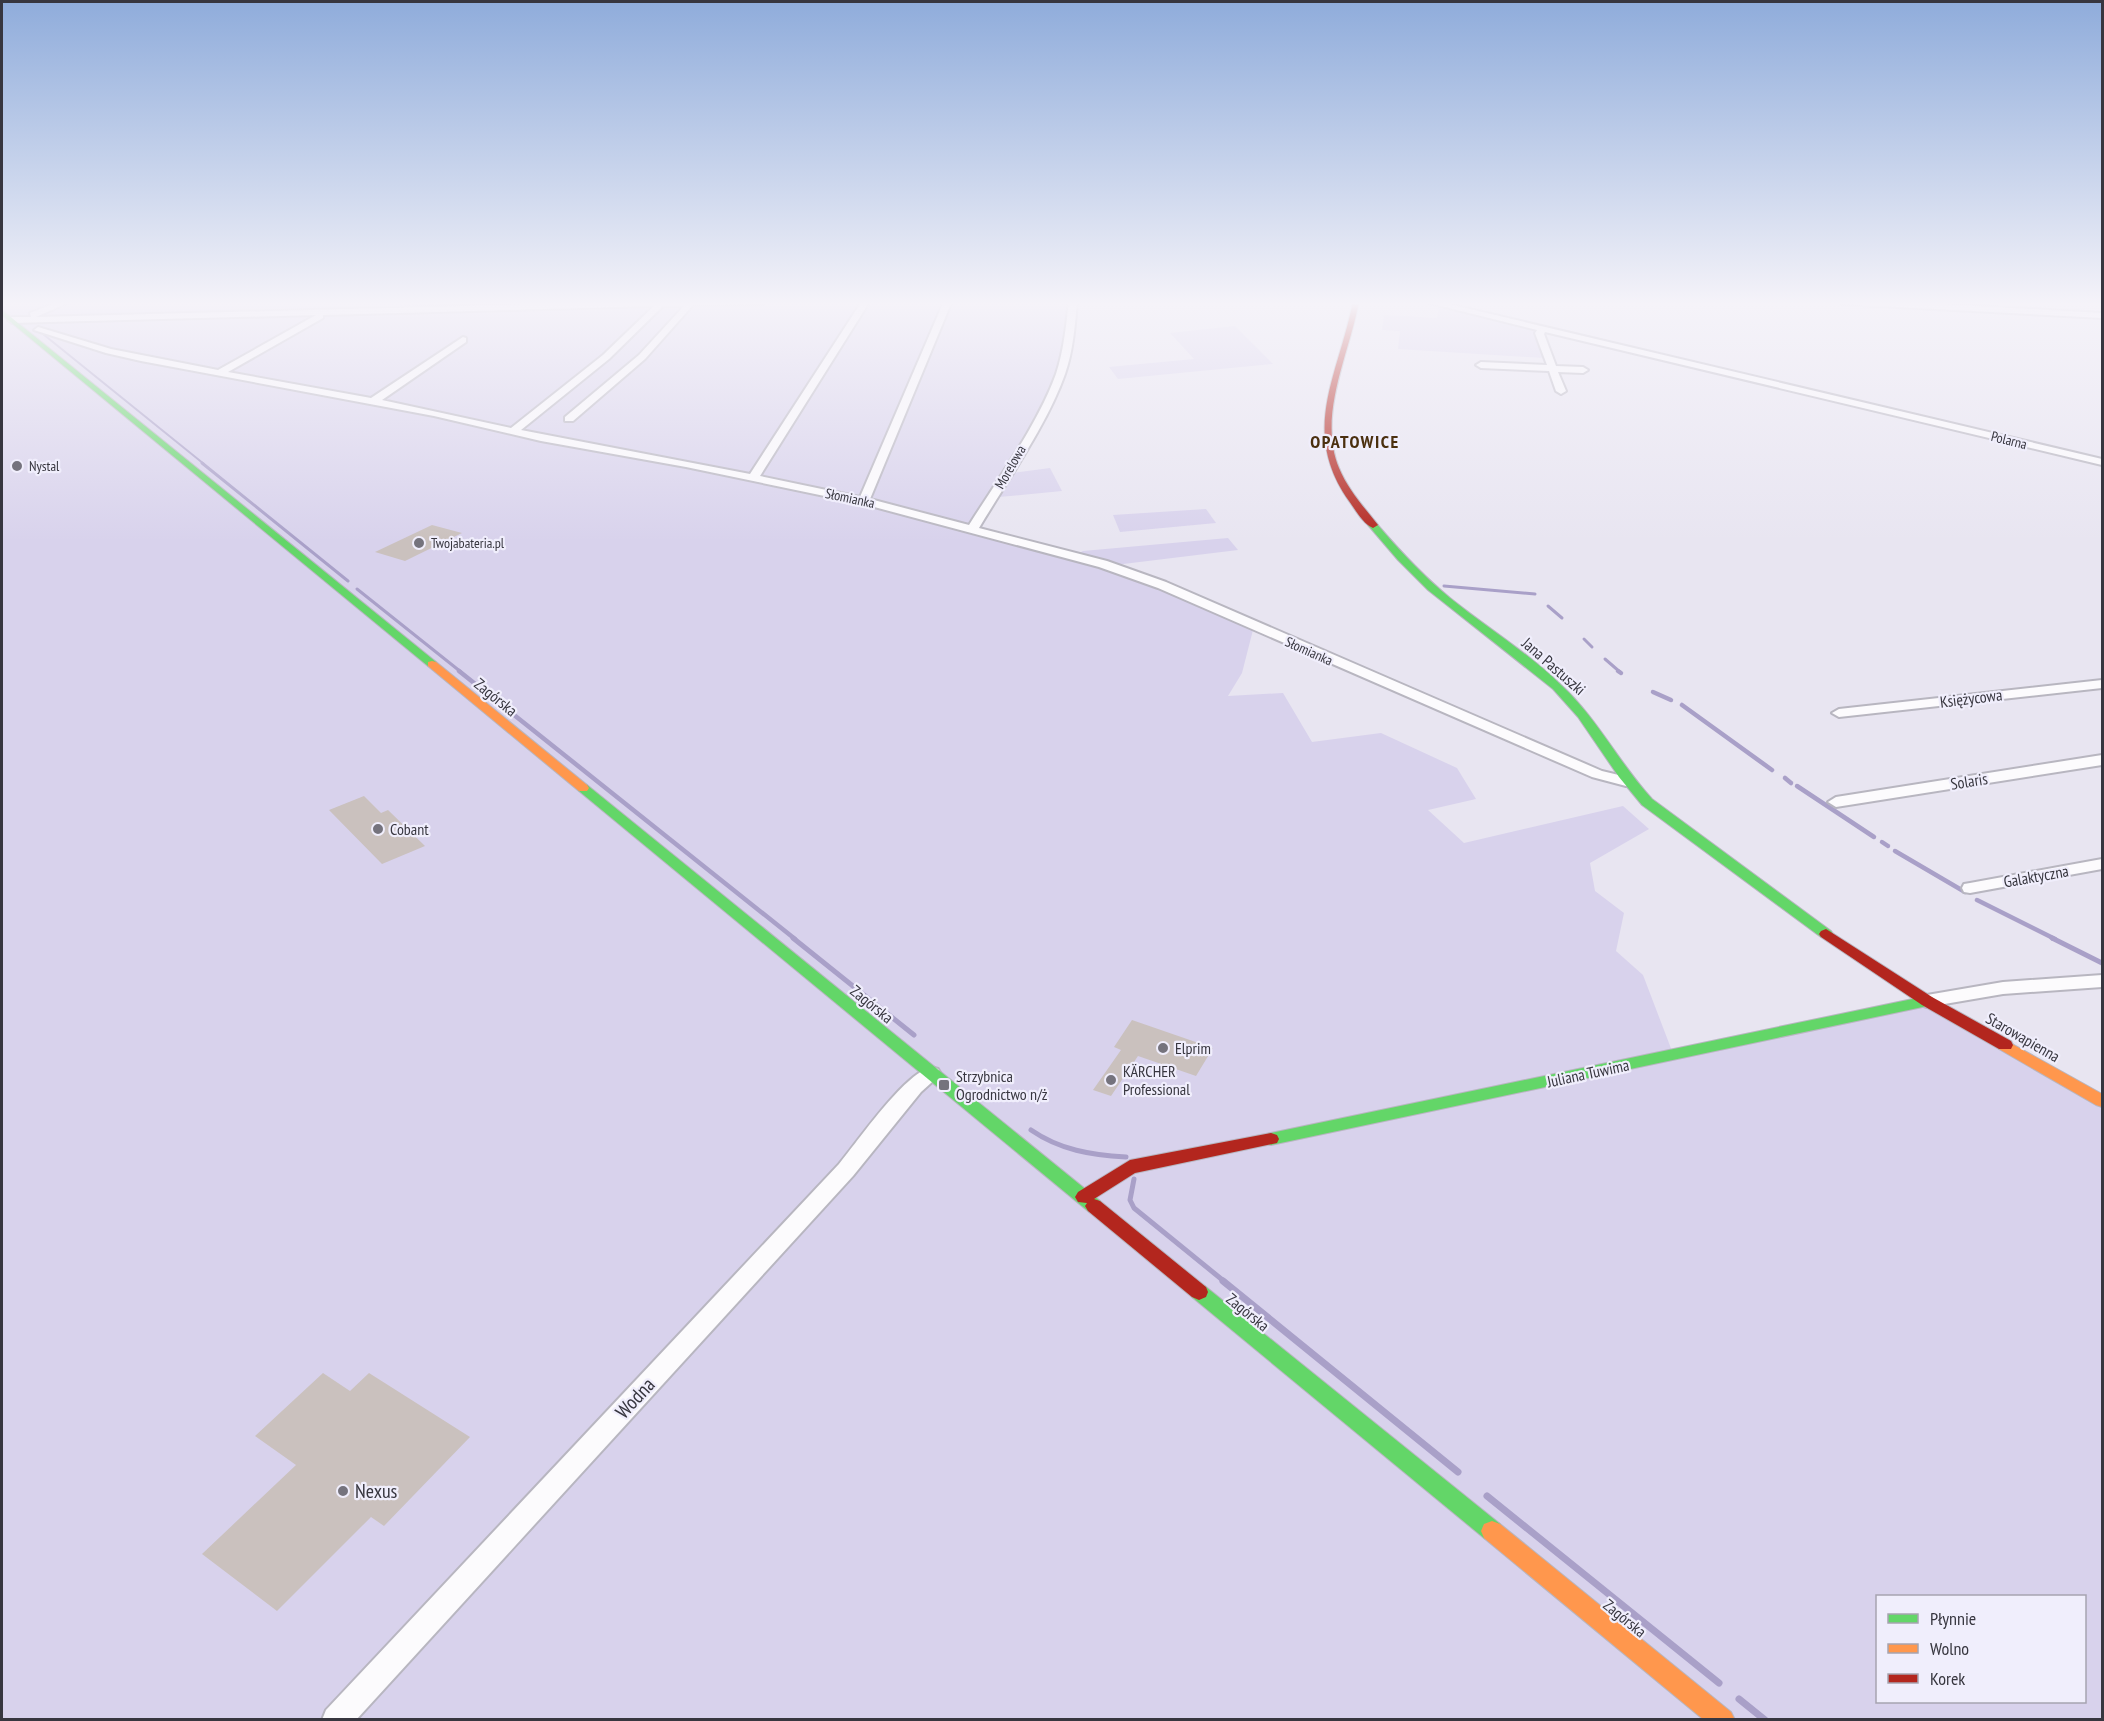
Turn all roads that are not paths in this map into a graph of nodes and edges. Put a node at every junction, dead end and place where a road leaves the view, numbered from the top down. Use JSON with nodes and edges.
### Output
{"nodes":[{"id":1,"x":88,"y":381,"type":"edge"},
{"id":2,"x":265,"y":381,"type":"edge"},
{"id":3,"x":403,"y":381,"type":"edge"},
{"id":4,"x":576,"y":381,"type":"edge"},
{"id":5,"x":613,"y":381,"type":"edge"},
{"id":6,"x":815,"y":381,"type":"edge"},
{"id":7,"x":914,"y":381,"type":"edge"},
{"id":8,"x":1058,"y":381,"type":"edge"},
{"id":9,"x":1340,"y":381,"type":"edge"},
{"id":10,"x":1557,"y":381,"type":"edge"},
{"id":11,"x":1764,"y":381,"type":"edge"},
{"id":12,"x":1561,"y":391,"type":"dead end"},
{"id":13,"x":374,"y":401,"type":"junction"},
{"id":14,"x":569,"y":419,"type":"dead end"},
{"id":15,"x":514,"y":431,"type":"junction"},
{"id":16,"x":2103,"y":462,"type":"edge"},
{"id":17,"x":754,"y":477,"type":"junction"},
{"id":18,"x":864,"y":501,"type":"junction"},
{"id":19,"x":974,"y":528,"type":"junction"},
{"id":20,"x":2103,"y":684,"type":"edge"},
{"id":21,"x":1839,"y":713,"type":"dead end"},
{"id":22,"x":2103,"y":760,"type":"edge"},
{"id":23,"x":1626,"y":781,"type":"junction"},
{"id":24,"x":1836,"y":802,"type":"dead end"},
{"id":25,"x":2103,"y":864,"type":"edge"},
{"id":26,"x":1970,"y":888,"type":"dead end"},
{"id":27,"x":2103,"y":981,"type":"edge"},
{"id":28,"x":1927,"y":1001,"type":"junction"},
{"id":29,"x":931,"y":1074,"type":"junction"},
{"id":30,"x":2103,"y":1101,"type":"edge"},
{"id":31,"x":1084,"y":1197,"type":"junction"},
{"id":32,"x":336,"y":1719,"type":"edge"},
{"id":33,"x":1723,"y":1719,"type":"edge"}],
"edges":[{"from":1,"to":29,"type":"main road","name":"Zagórska"},
{"from":2,"to":13,"type":"street","name":"Słomianka"},
{"from":3,"to":13,"type":"street"},
{"from":4,"to":15,"type":"street"},
{"from":5,"to":14,"type":"street"},
{"from":6,"to":17,"type":"street"},
{"from":7,"to":18,"type":"street"},
{"from":8,"to":19,"type":"street","name":"Morelowa"},
{"from":9,"to":23,"type":"main road","name":"Jana Pastuszki"},
{"from":10,"to":12,"type":"street"},
{"from":11,"to":16,"type":"street","name":"Polarna"},
{"from":13,"to":15,"type":"street","name":"Słomianka"},
{"from":15,"to":17,"type":"street","name":"Słomianka"},
{"from":17,"to":18,"type":"street","name":"Słomianka"},
{"from":18,"to":19,"type":"street","name":"Słomianka"},
{"from":19,"to":23,"type":"street","name":"Słomianka"},
{"from":20,"to":21,"type":"street","name":"Księżycowa"},
{"from":22,"to":24,"type":"street","name":"Solaris"},
{"from":23,"to":28,"type":"main road","name":"Jana Pastuszki"},
{"from":25,"to":26,"type":"street","name":"Galaktyczna"},
{"from":27,"to":28,"type":"street","name":"Juliana Tuwima"},
{"from":28,"to":30,"type":"main road","name":"Starowapienna"},
{"from":28,"to":31,"type":"main road","name":"Juliana Tuwima"},
{"from":29,"to":31,"type":"main road","name":"Zagórska"},
{"from":29,"to":32,"type":"street","name":"Wodna"},
{"from":31,"to":33,"type":"main road","name":"Zagórska"}]}
